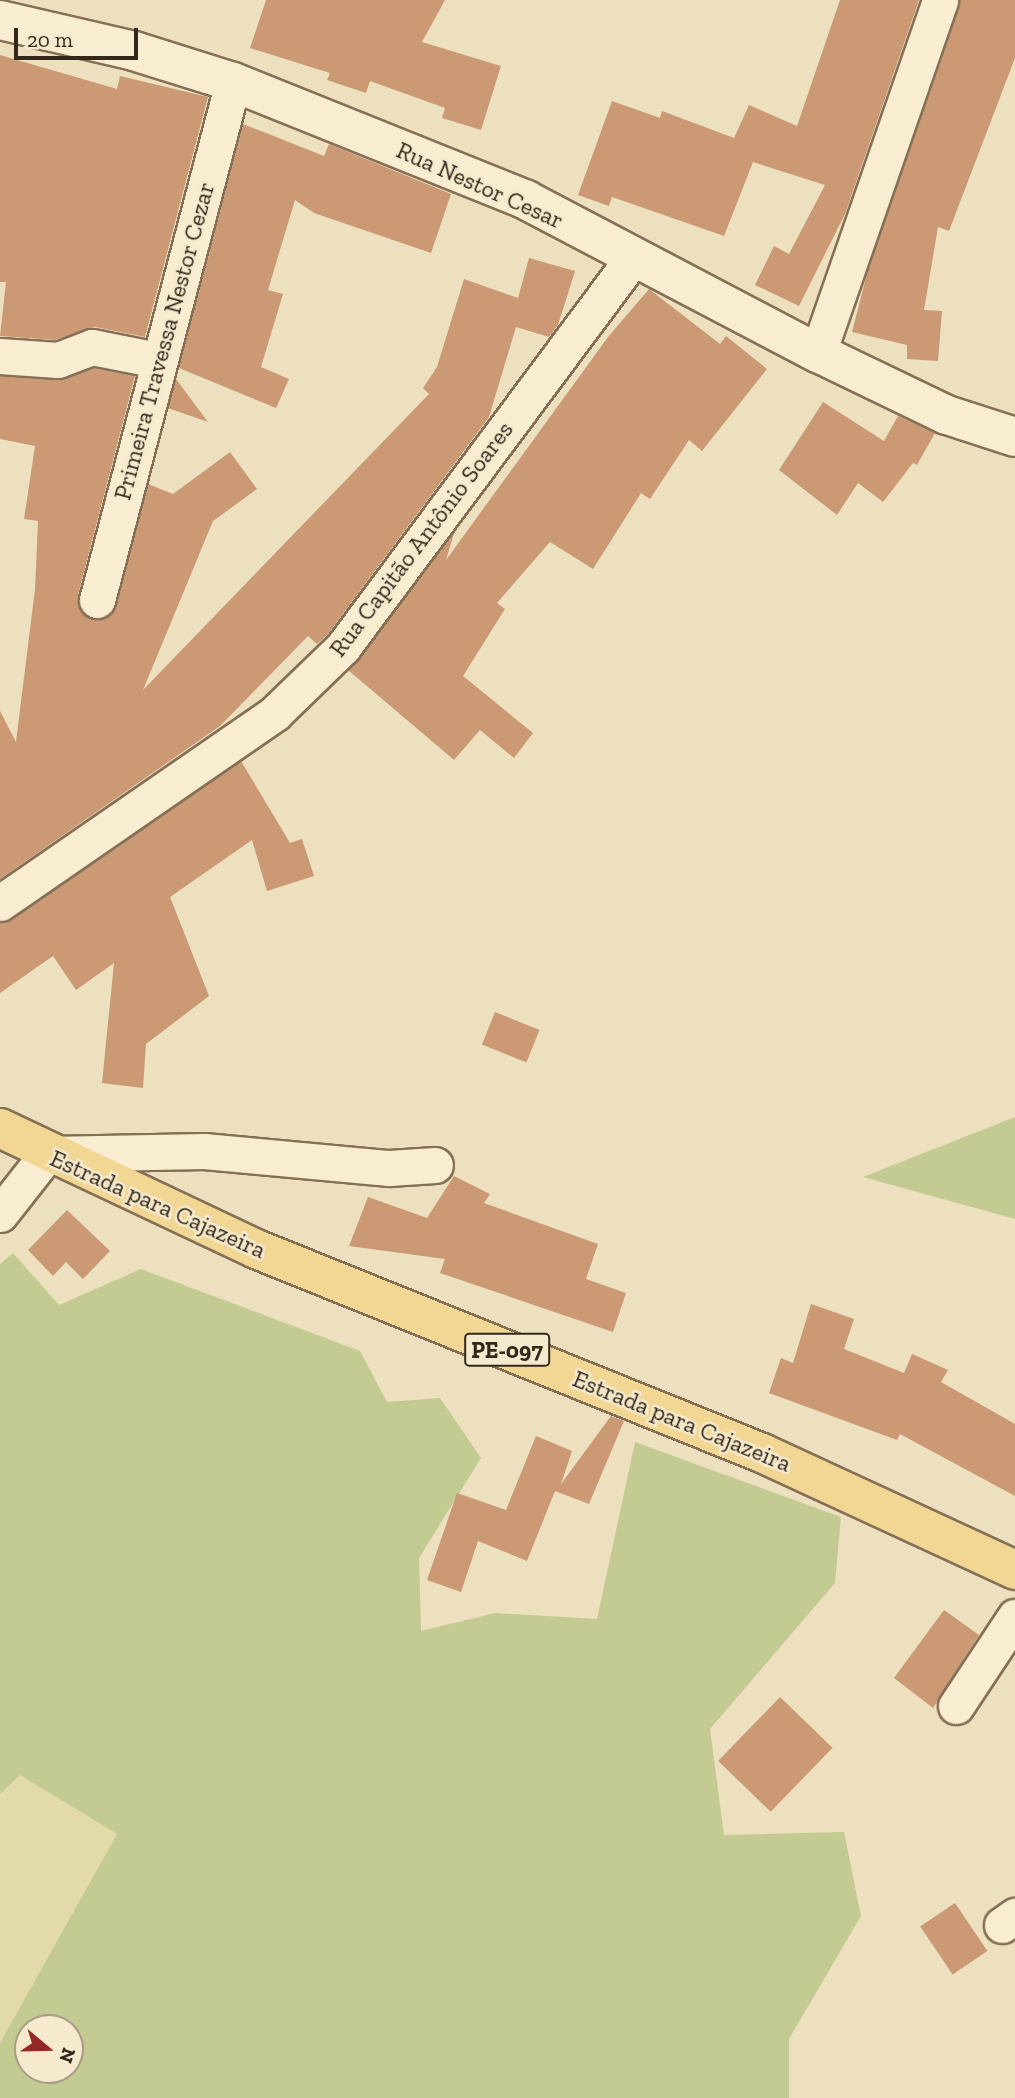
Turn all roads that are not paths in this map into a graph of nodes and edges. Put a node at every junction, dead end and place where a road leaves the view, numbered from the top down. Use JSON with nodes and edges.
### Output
{"nodes":[{"id":1,"x":940,"y":0,"type":"edge"},
{"id":2,"x":0,"y":20,"type":"edge"},
{"id":3,"x":233,"y":82,"type":"junction"},
{"id":4,"x":632,"y":259,"type":"junction"},
{"id":5,"x":818,"y":353,"type":"junction"},
{"id":6,"x":0,"y":356,"type":"edge"},
{"id":7,"x":157,"y":360,"type":"junction"},
{"id":8,"x":1015,"y":438,"type":"edge"},
{"id":9,"x":97,"y":600,"type":"dead end"},
{"id":10,"x":0,"y":903,"type":"edge"},
{"id":11,"x":0,"y":1128,"type":"edge"},
{"id":12,"x":47,"y":1154,"type":"junction"},
{"id":13,"x":435,"y":1165,"type":"dead end"},
{"id":14,"x":0,"y":1214,"type":"edge"},
{"id":15,"x":1015,"y":1570,"type":"edge"},
{"id":16,"x":1015,"y":1616,"type":"edge"},
{"id":17,"x":956,"y":1706,"type":"dead end"}],
"edges":[{"from":1,"to":5,"type":"street"},
{"from":2,"to":3,"type":"street","name":"Rua Nestor Cesar"},
{"from":3,"to":4,"type":"street","name":"Rua Nestor Cesar"},
{"from":3,"to":7,"type":"street","name":"Primeira Travessa Nestor Cezar"},
{"from":4,"to":5,"type":"street","name":"Rua Nestor Cesar"},
{"from":4,"to":10,"type":"street","name":"Rua Capitão Antônio Soares"},
{"from":5,"to":8,"type":"street","name":"Rua Nestor Cesar"},
{"from":6,"to":7,"type":"street"},
{"from":7,"to":9,"type":"street","name":"Primeira Travessa Nestor Cezar"},
{"from":11,"to":12,"type":"main road","name":"Estrada para Cajazeira","number":"PE-097"},
{"from":12,"to":13,"type":"street"},
{"from":12,"to":14,"type":"street"},
{"from":12,"to":15,"type":"main road","name":"Estrada para Cajazeira","number":"PE-097"},
{"from":16,"to":17,"type":"street"}]}
